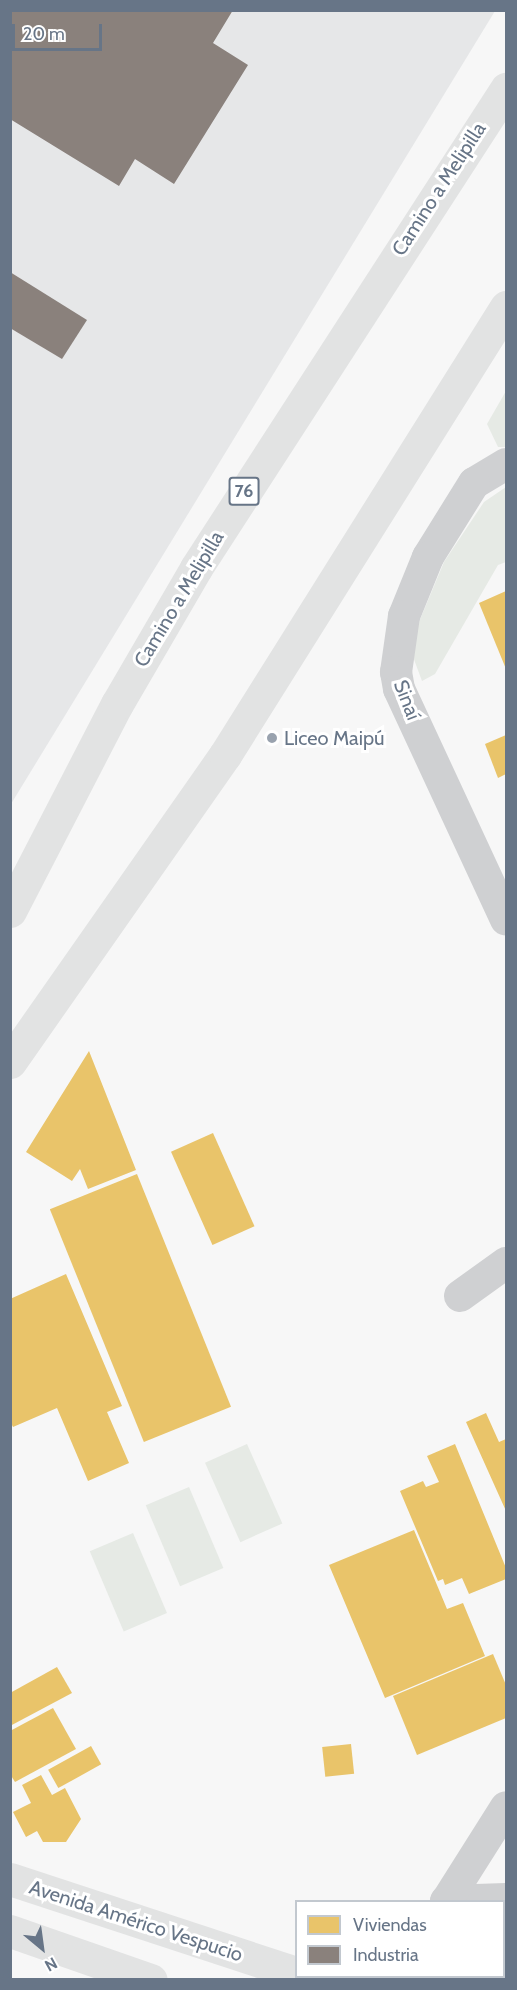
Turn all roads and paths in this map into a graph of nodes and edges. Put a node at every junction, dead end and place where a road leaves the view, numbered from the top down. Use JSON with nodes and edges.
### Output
{"nodes":[{"id":1,"x":507,"y":89,"type":"edge"},
{"id":2,"x":507,"y":307,"type":"edge"},
{"id":3,"x":507,"y":464,"type":"edge"},
{"id":4,"x":10,"y":910,"type":"edge"},
{"id":5,"x":507,"y":920,"type":"edge"},
{"id":6,"x":10,"y":1062,"type":"edge"},
{"id":7,"x":507,"y":1263,"type":"edge"},
{"id":8,"x":460,"y":1296,"type":"dead end"},
{"id":9,"x":507,"y":1807,"type":"edge"},
{"id":10,"x":10,"y":1866,"type":"edge"},
{"id":11,"x":10,"y":1879,"type":"edge"},
{"id":12,"x":44,"y":1891,"type":"junction"},
{"id":13,"x":507,"y":1899,"type":"edge"},
{"id":14,"x":447,"y":1900,"type":"edge"},
{"id":15,"x":476,"y":1900,"type":"edge"},
{"id":16,"x":10,"y":1931,"type":"edge"},
{"id":17,"x":295,"y":1972,"type":"edge"},
{"id":18,"x":151,"y":1980,"type":"edge"}],
"edges":[{"from":1,"to":4,"type":"main road","name":"Camino a Melipilla","number":"76"},
{"from":2,"to":6,"type":"main road"},
{"from":3,"to":5,"type":"street","name":"Sinaí"},
{"from":7,"to":8,"type":"street"},
{"from":9,"to":14,"type":"street"},
{"from":10,"to":12,"type":"main road"},
{"from":11,"to":12,"type":"main road","name":"Avenida Américo Vespucio"},
{"from":12,"to":17,"type":"main road","name":"Avenida Américo Vespucio"},
{"from":13,"to":15,"type":"street"},
{"from":16,"to":18,"type":"main road"}]}
